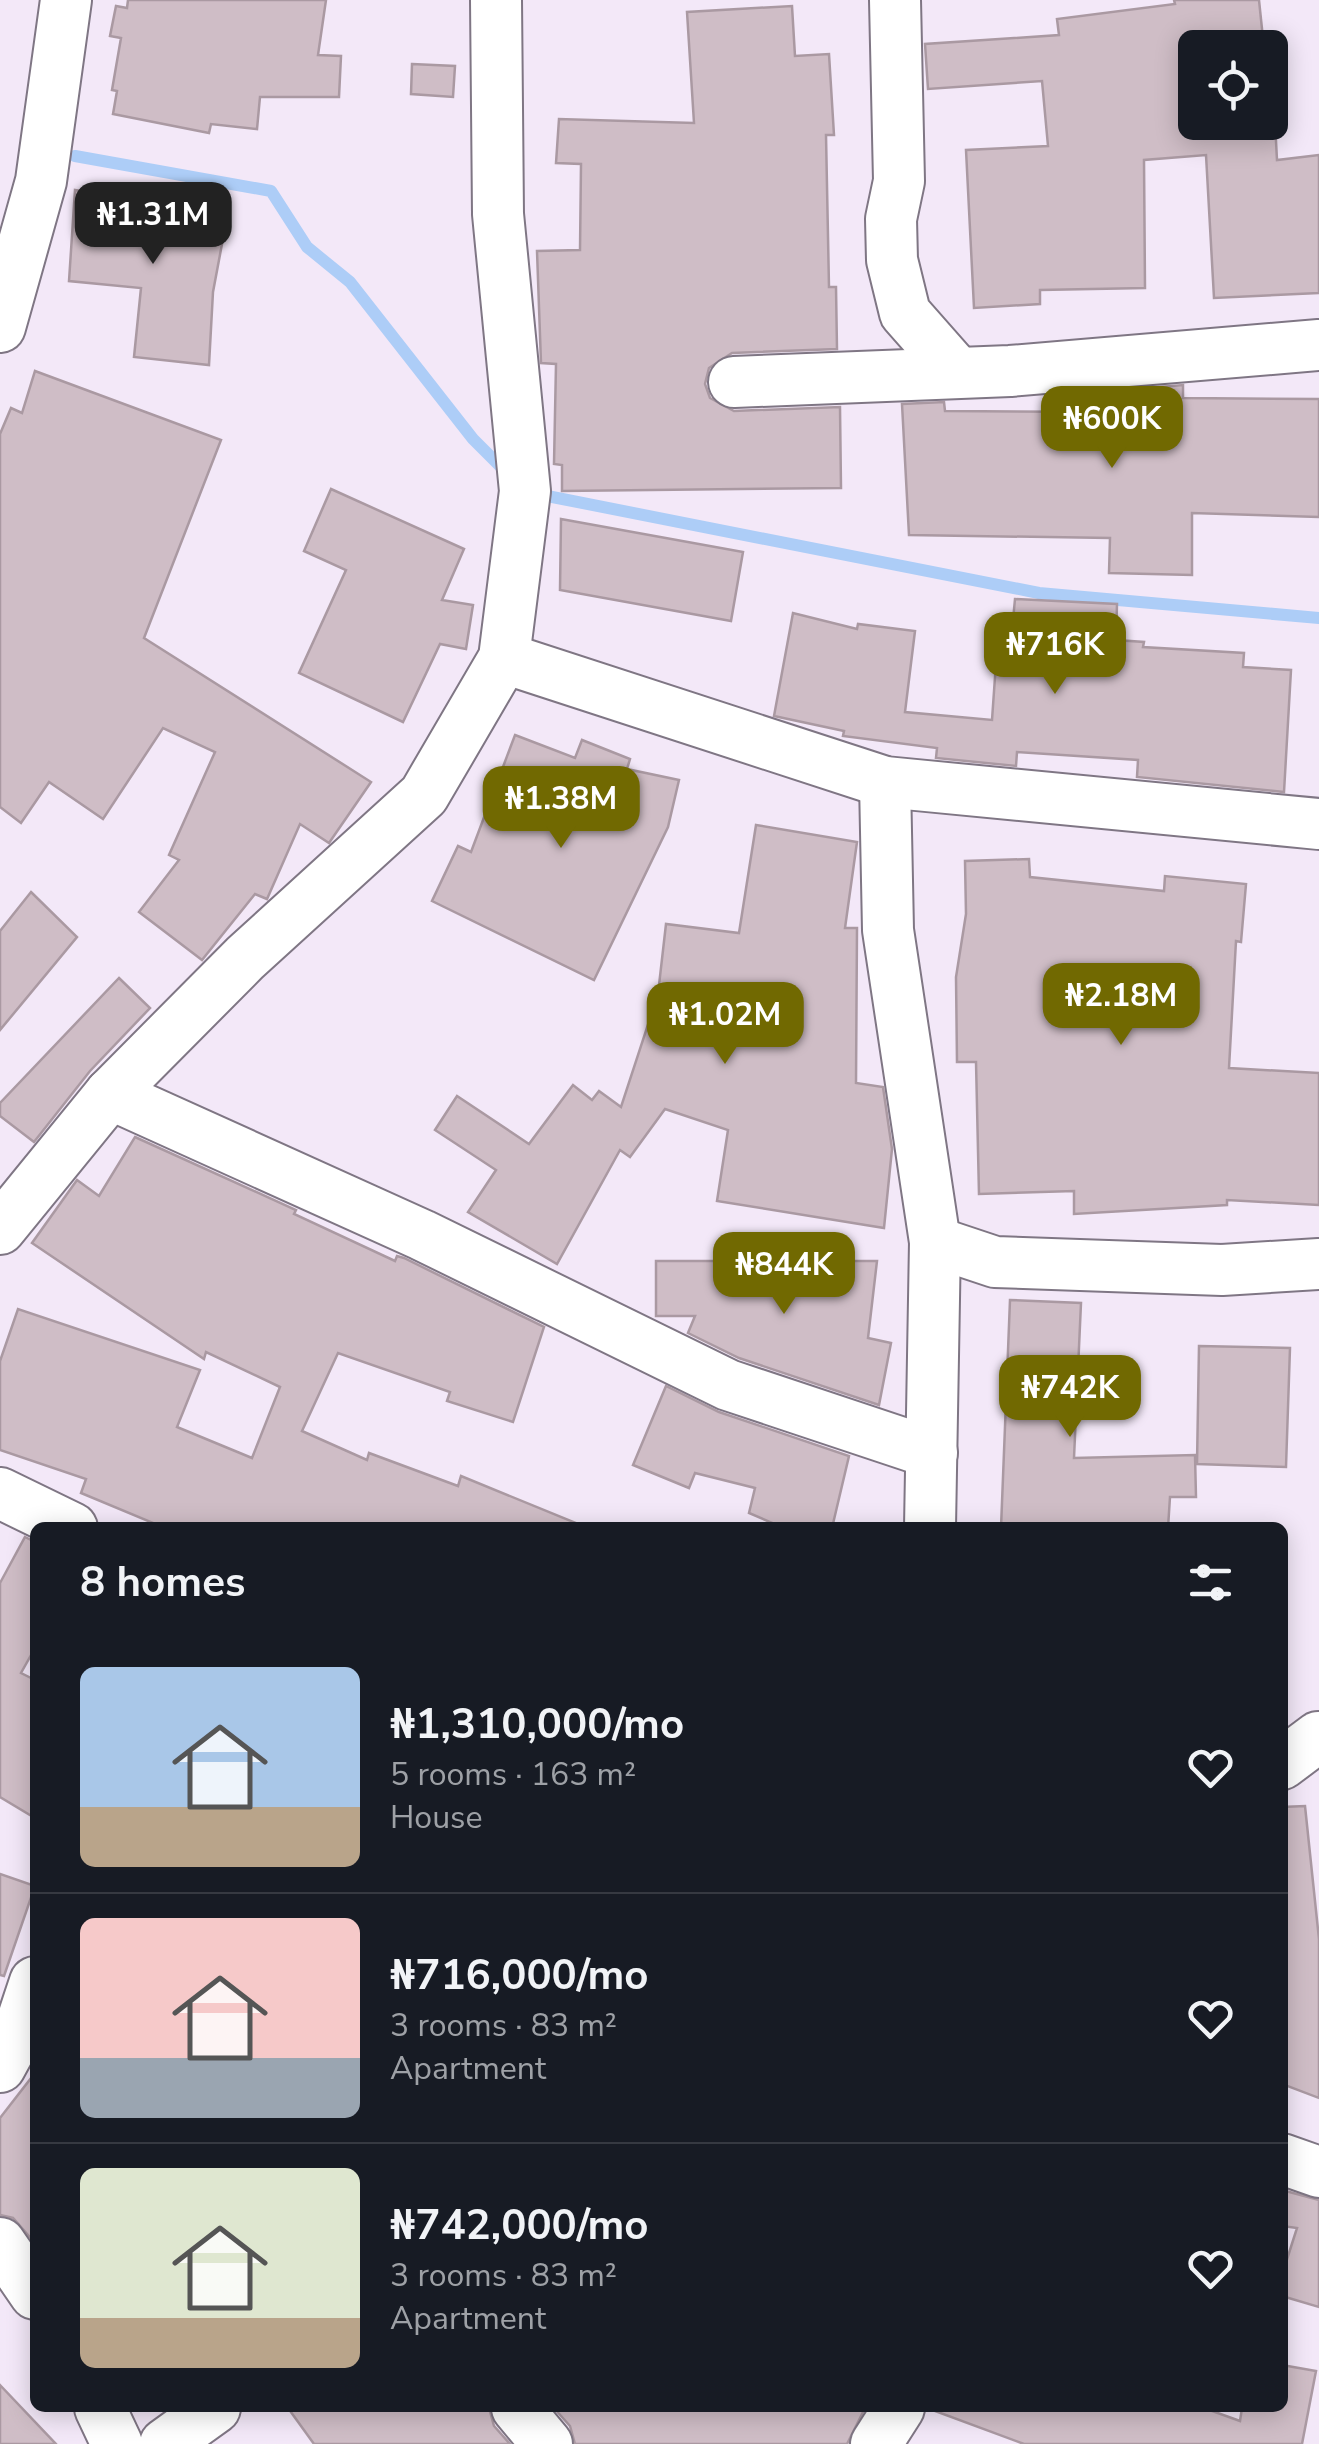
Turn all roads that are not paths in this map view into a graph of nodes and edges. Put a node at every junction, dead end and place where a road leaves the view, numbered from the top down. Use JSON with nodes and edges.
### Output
{"nodes":[{"id":1,"x":66,"y":0,"type":"edge"},
{"id":2,"x":496,"y":0,"type":"edge"},
{"id":3,"x":895,"y":0,"type":"edge"},
{"id":4,"x":0,"y":328,"type":"edge"},
{"id":5,"x":1319,"y":345,"type":"edge"},
{"id":6,"x":956,"y":372,"type":"junction"},
{"id":7,"x":734,"y":382,"type":"dead end"},
{"id":8,"x":504,"y":658,"type":"junction"},
{"id":9,"x":885,"y":782,"type":"junction"},
{"id":10,"x":1319,"y":824,"type":"edge"},
{"id":11,"x":110,"y":1094,"type":"junction"},
{"id":12,"x":0,"y":1229,"type":"edge"},
{"id":13,"x":935,"y":1242,"type":"junction"},
{"id":14,"x":1319,"y":1264,"type":"edge"},
{"id":15,"x":932,"y":1453,"type":"junction"},
{"id":16,"x":0,"y":1493,"type":"edge"},
{"id":17,"x":60,"y":1522,"type":"edge"},
{"id":18,"x":930,"y":1522,"type":"edge"},
{"id":19,"x":1288,"y":1734,"type":"edge"},
{"id":20,"x":1319,"y":1737,"type":"edge"},
{"id":21,"x":1288,"y":1760,"type":"edge"},
{"id":22,"x":30,"y":1997,"type":"edge"},
{"id":23,"x":0,"y":2066,"type":"edge"},
{"id":24,"x":1288,"y":2161,"type":"edge"},
{"id":25,"x":1319,"y":2172,"type":"edge"},
{"id":26,"x":0,"y":2243,"type":"edge"},
{"id":27,"x":30,"y":2287,"type":"edge"},
{"id":28,"x":102,"y":2412,"type":"edge"},
{"id":29,"x":209,"y":2412,"type":"edge"},
{"id":30,"x":519,"y":2412,"type":"edge"},
{"id":31,"x":896,"y":2412,"type":"edge"},
{"id":32,"x":118,"y":2444,"type":"edge"},
{"id":33,"x":165,"y":2444,"type":"edge"},
{"id":34,"x":547,"y":2444,"type":"edge"},
{"id":35,"x":876,"y":2444,"type":"edge"}],
"edges":[{"from":1,"to":4,"type":"street"},
{"from":2,"to":8,"type":"street"},
{"from":3,"to":6,"type":"street"},
{"from":5,"to":6,"type":"street"},
{"from":6,"to":7,"type":"street"},
{"from":8,"to":9,"type":"street"},
{"from":8,"to":11,"type":"street"},
{"from":9,"to":10,"type":"street"},
{"from":9,"to":13,"type":"street"},
{"from":11,"to":12,"type":"street"},
{"from":11,"to":15,"type":"street"},
{"from":13,"to":14,"type":"street"},
{"from":13,"to":15,"type":"street"},
{"from":15,"to":18,"type":"street"},
{"from":16,"to":17,"type":"street"},
{"from":19,"to":20,"type":"street"},
{"from":20,"to":21,"type":"street"},
{"from":22,"to":23,"type":"street"},
{"from":24,"to":25,"type":"street"},
{"from":26,"to":27,"type":"street"},
{"from":28,"to":32,"type":"street"},
{"from":29,"to":33,"type":"street"},
{"from":30,"to":34,"type":"street"},
{"from":31,"to":35,"type":"street"}]}
